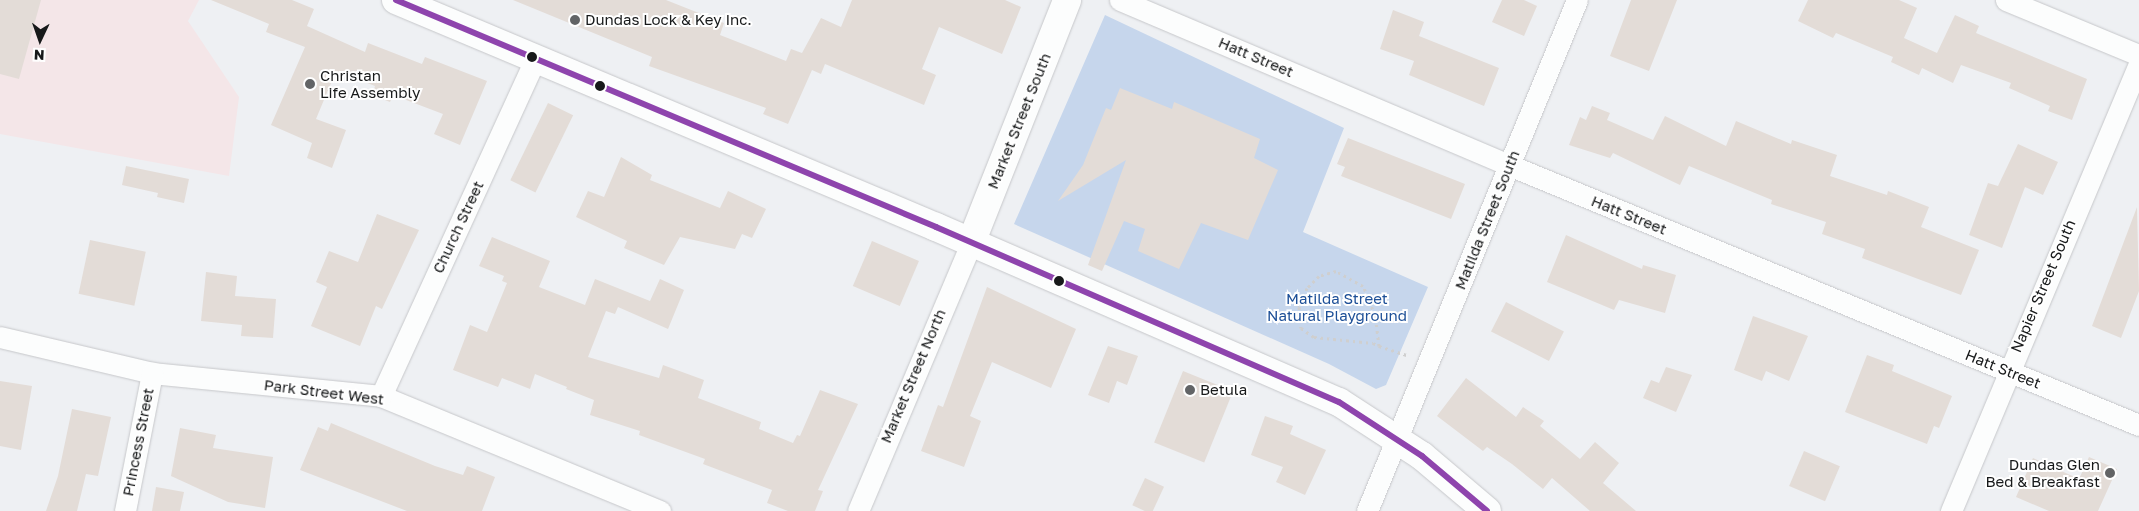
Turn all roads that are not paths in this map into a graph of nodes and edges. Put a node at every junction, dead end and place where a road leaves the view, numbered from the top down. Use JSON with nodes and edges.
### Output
{"nodes":[{"id":1,"x":396,"y":0,"type":"edge"},
{"id":2,"x":1067,"y":0,"type":"edge"},
{"id":3,"x":1120,"y":0,"type":"edge"},
{"id":4,"x":1577,"y":0,"type":"edge"},
{"id":5,"x":2006,"y":0,"type":"edge"},
{"id":6,"x":2139,"y":56,"type":"edge"},
{"id":7,"x":536,"y":59,"type":"junction"},
{"id":8,"x":2139,"y":63,"type":"edge"},
{"id":9,"x":1509,"y":165,"type":"junction"},
{"id":10,"x":971,"y":242,"type":"junction"},
{"id":11,"x":0,"y":337,"type":"edge"},
{"id":12,"x":2007,"y":370,"type":"junction"},
{"id":13,"x":152,"y":373,"type":"junction"},
{"id":14,"x":381,"y":396,"type":"junction"},
{"id":15,"x":2139,"y":425,"type":"edge"},
{"id":16,"x":1397,"y":440,"type":"junction"},
{"id":17,"x":125,"y":511,"type":"edge"},
{"id":18,"x":660,"y":511,"type":"edge"},
{"id":19,"x":858,"y":511,"type":"edge"},
{"id":20,"x":1367,"y":511,"type":"edge"},
{"id":21,"x":1487,"y":511,"type":"edge"},
{"id":22,"x":1951,"y":511,"type":"edge"}],
"edges":[{"from":1,"to":7,"type":"main road"},
{"from":2,"to":10,"type":"main road","name":"Market Street South"},
{"from":3,"to":9,"type":"street","name":"Hatt Street"},
{"from":4,"to":9,"type":"street","name":"Matilda Street South"},
{"from":5,"to":6,"type":"street"},
{"from":7,"to":10,"type":"main road"},
{"from":7,"to":14,"type":"street","name":"Church Street"},
{"from":8,"to":12,"type":"street","name":"Napier Street South"},
{"from":9,"to":12,"type":"street","name":"Hatt Street"},
{"from":9,"to":16,"type":"street","name":"Matilda Street South"},
{"from":10,"to":16,"type":"main road"},
{"from":10,"to":19,"type":"street","name":"Market Street North"},
{"from":11,"to":13,"type":"street","name":"Park Street West"},
{"from":12,"to":15,"type":"street","name":"Hatt Street"},
{"from":12,"to":22,"type":"street","name":"Napier Street South"},
{"from":13,"to":14,"type":"street","name":"Park Street West"},
{"from":13,"to":17,"type":"street","name":"Princess Street"},
{"from":14,"to":18,"type":"street","name":"Park Street West"},
{"from":16,"to":20,"type":"street","name":"Matilda Street South"},
{"from":16,"to":21,"type":"main road"}]}
